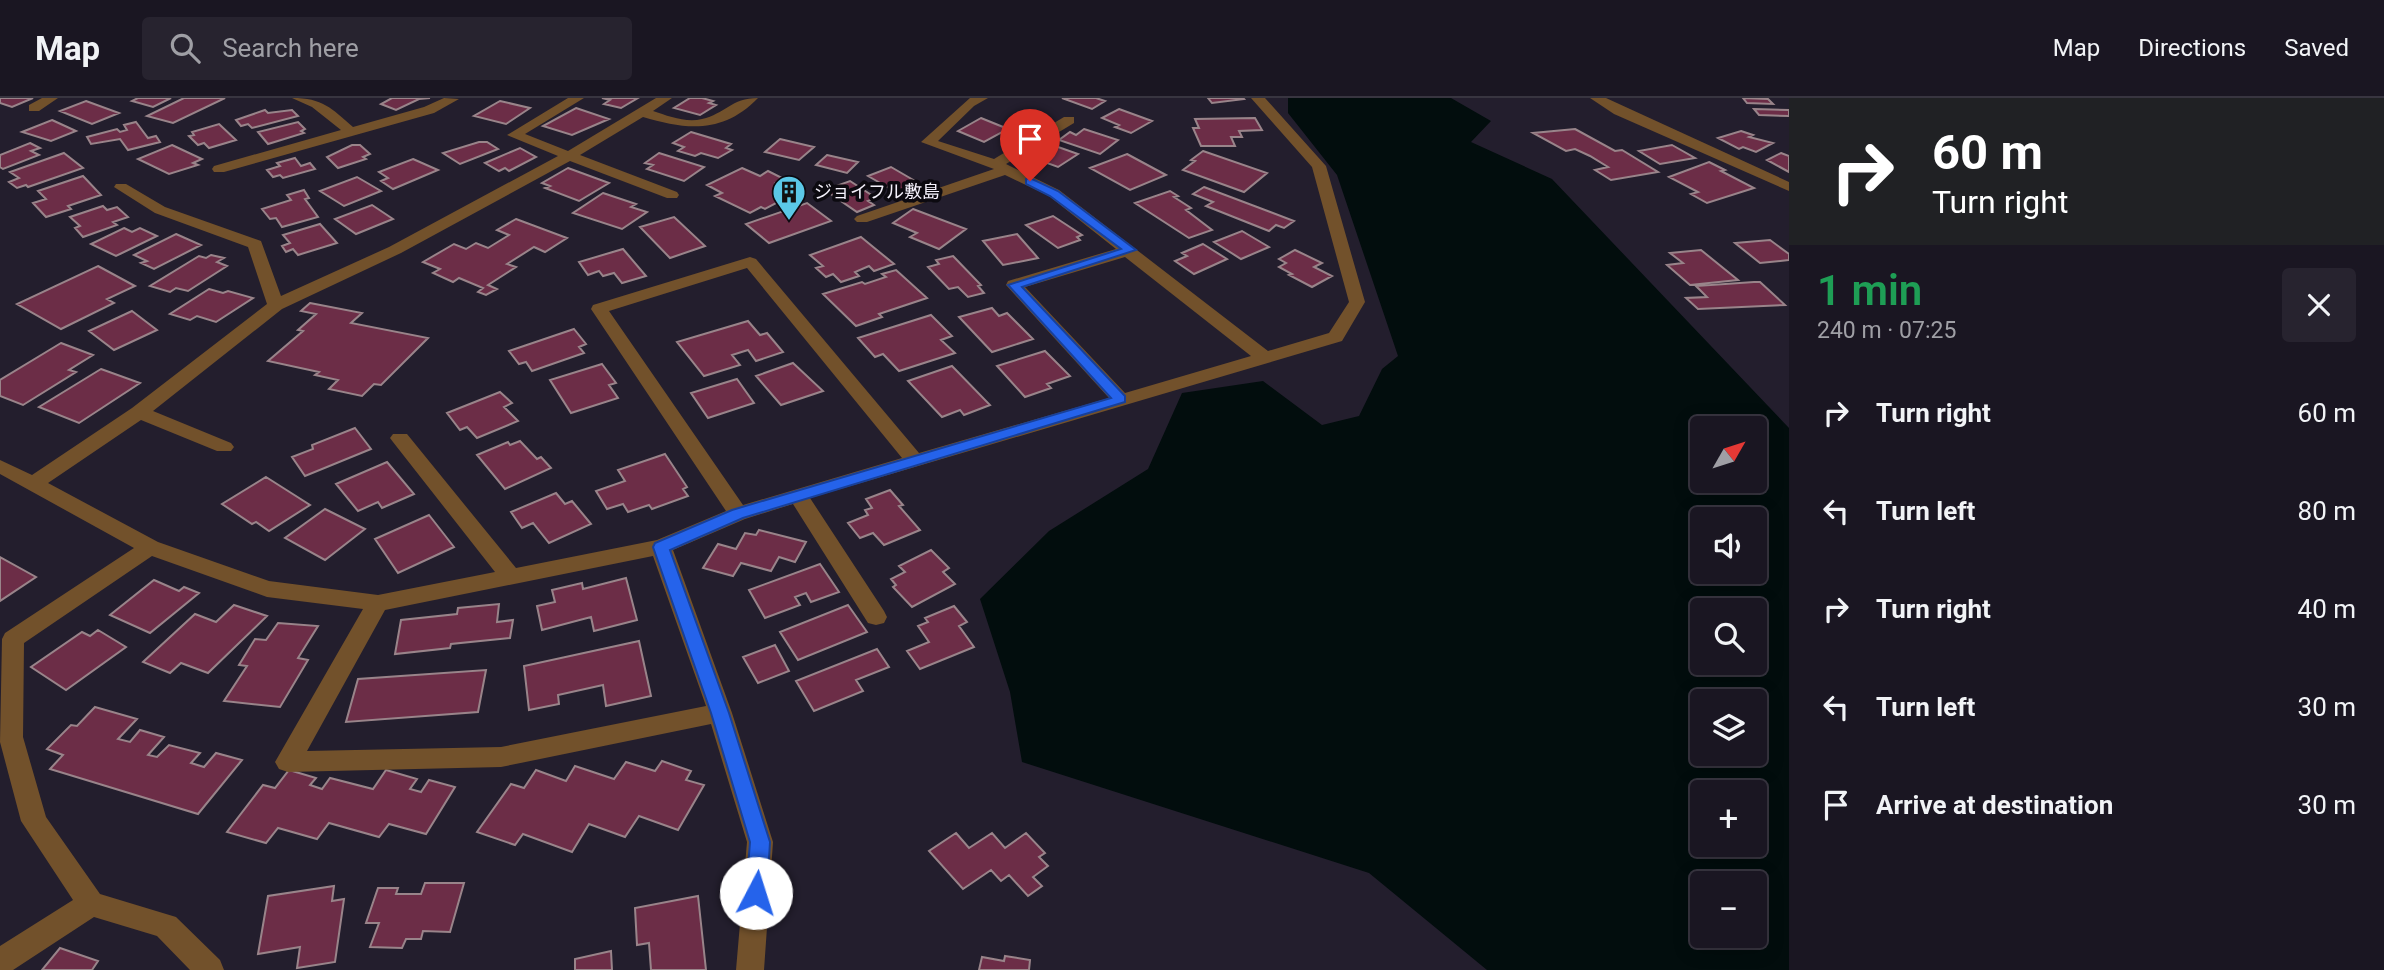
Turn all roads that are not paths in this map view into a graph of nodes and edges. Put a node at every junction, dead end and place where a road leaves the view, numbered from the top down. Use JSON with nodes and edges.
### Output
{"nodes":[{"id":1,"x":51,"y":98,"type":"edge"},
{"id":2,"x":299,"y":98,"type":"edge"},
{"id":3,"x":577,"y":98,"type":"edge"},
{"id":4,"x":665,"y":98,"type":"edge"},
{"id":5,"x":751,"y":98,"type":"edge"},
{"id":6,"x":981,"y":98,"type":"edge"},
{"id":7,"x":1258,"y":98,"type":"edge"},
{"id":8,"x":1597,"y":98,"type":"edge"},
{"id":9,"x":453,"y":99,"type":"edge"},
{"id":10,"x":34,"y":108,"type":"dead end"},
{"id":11,"x":641,"y":112,"type":"junction"},
{"id":12,"x":1069,"y":120,"type":"dead end"},
{"id":13,"x":351,"y":132,"type":"junction"},
{"id":14,"x":571,"y":155,"type":"junction"},
{"id":15,"x":1000,"y":167,"type":"junction"},
{"id":16,"x":219,"y":169,"type":"dead end"},
{"id":17,"x":121,"y":187,"type":"dead end"},
{"id":18,"x":1789,"y":187,"type":"edge"},
{"id":19,"x":672,"y":195,"type":"dead end"},
{"id":20,"x":862,"y":219,"type":"dead end"},
{"id":21,"x":1130,"y":250,"type":"junction"},
{"id":22,"x":276,"y":305,"type":"junction"},
{"id":23,"x":1265,"y":358,"type":"junction"},
{"id":24,"x":1120,"y":399,"type":"junction"},
{"id":25,"x":139,"y":412,"type":"junction"},
{"id":26,"x":400,"y":438,"type":"dead end"},
{"id":27,"x":224,"y":447,"type":"dead end"},
{"id":28,"x":914,"y":459,"type":"junction"},
{"id":29,"x":0,"y":466,"type":"edge"},
{"id":30,"x":34,"y":483,"type":"junction"},
{"id":31,"x":798,"y":495,"type":"junction"},
{"id":32,"x":738,"y":514,"type":"junction"},
{"id":33,"x":150,"y":547,"type":"junction"},
{"id":34,"x":661,"y":547,"type":"junction"},
{"id":35,"x":510,"y":576,"type":"junction"},
{"id":36,"x":379,"y":603,"type":"junction"},
{"id":37,"x":876,"y":617,"type":"dead end"},
{"id":38,"x":720,"y":713,"type":"junction"},
{"id":39,"x":91,"y":904,"type":"junction"},
{"id":40,"x":0,"y":962,"type":"edge"},
{"id":41,"x":210,"y":970,"type":"edge"},
{"id":42,"x":750,"y":970,"type":"edge"}],
"edges":[{"from":1,"to":10,"type":"street"},
{"from":2,"to":13,"type":"street"},
{"from":3,"to":14,"type":"street"},
{"from":4,"to":11,"type":"street"},
{"from":5,"to":11,"type":"street"},
{"from":6,"to":15,"type":"street"},
{"from":7,"to":23,"type":"street"},
{"from":8,"to":18,"type":"street"},
{"from":9,"to":13,"type":"street"},
{"from":11,"to":14,"type":"street"},
{"from":12,"to":15,"type":"street"},
{"from":13,"to":16,"type":"street"},
{"from":14,"to":19,"type":"street"},
{"from":14,"to":22,"type":"street"},
{"from":15,"to":20,"type":"street"},
{"from":15,"to":21,"type":"street"},
{"from":17,"to":22,"type":"street"},
{"from":21,"to":23,"type":"street"},
{"from":21,"to":24,"type":"street"},
{"from":22,"to":25,"type":"street"},
{"from":23,"to":24,"type":"street"},
{"from":24,"to":28,"type":"street"},
{"from":25,"to":27,"type":"street"},
{"from":25,"to":30,"type":"street"},
{"from":26,"to":35,"type":"street"},
{"from":28,"to":31,"type":"street"},
{"from":28,"to":32,"type":"street"},
{"from":29,"to":30,"type":"street"},
{"from":30,"to":33,"type":"street"},
{"from":31,"to":32,"type":"street"},
{"from":31,"to":37,"type":"street"},
{"from":32,"to":34,"type":"street"},
{"from":33,"to":36,"type":"street"},
{"from":33,"to":39,"type":"street"},
{"from":34,"to":35,"type":"street"},
{"from":34,"to":38,"type":"street"},
{"from":35,"to":36,"type":"street"},
{"from":36,"to":38,"type":"street"},
{"from":38,"to":42,"type":"street"},
{"from":39,"to":40,"type":"street"},
{"from":39,"to":41,"type":"street"}]}
